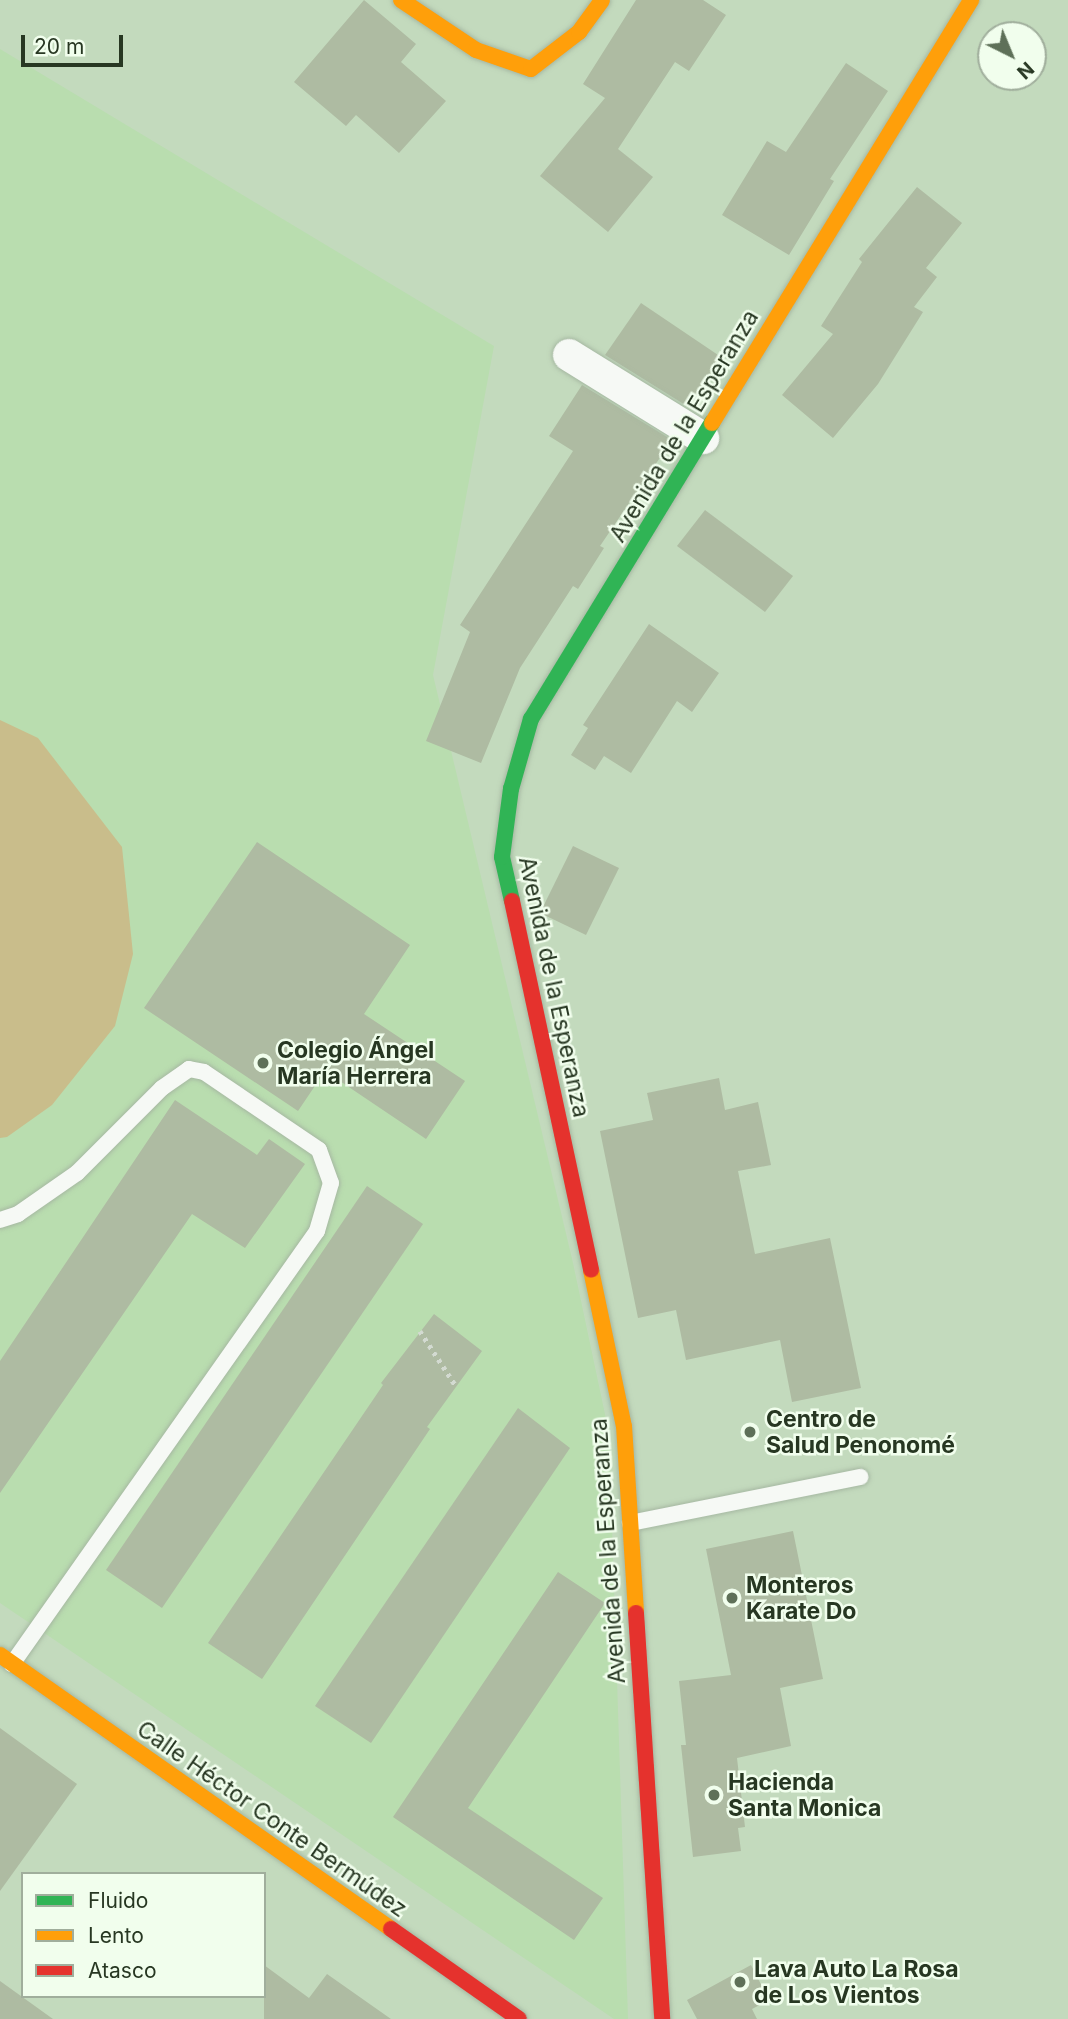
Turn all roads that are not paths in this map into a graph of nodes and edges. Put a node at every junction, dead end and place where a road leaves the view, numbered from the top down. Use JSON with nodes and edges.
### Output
{"nodes":[{"id":1,"x":401,"y":0,"type":"edge"},
{"id":2,"x":602,"y":0,"type":"edge"},
{"id":3,"x":971,"y":0,"type":"edge"},
{"id":4,"x":569,"y":355,"type":"dead end"},
{"id":5,"x":703,"y":438,"type":"junction"},
{"id":6,"x":0,"y":1220,"type":"edge"},
{"id":7,"x":860,"y":1477,"type":"dead end"},
{"id":8,"x":630,"y":1523,"type":"junction"},
{"id":9,"x":6,"y":1660,"type":"edge"},
{"id":10,"x":519,"y":2019,"type":"edge"},
{"id":11,"x":662,"y":2019,"type":"edge"}],
"edges":[{"from":1,"to":2,"type":"street"},
{"from":3,"to":5,"type":"street","name":"Avenida de la Esperanza"},
{"from":4,"to":5,"type":"street"},
{"from":5,"to":8,"type":"street","name":"Avenida de la Esperanza"},
{"from":6,"to":9,"type":"lane"},
{"from":7,"to":8,"type":"lane"},
{"from":8,"to":11,"type":"street","name":"Avenida de la Esperanza"},
{"from":9,"to":10,"type":"street","name":"Calle Héctor Conte Bermúdez"}]}
